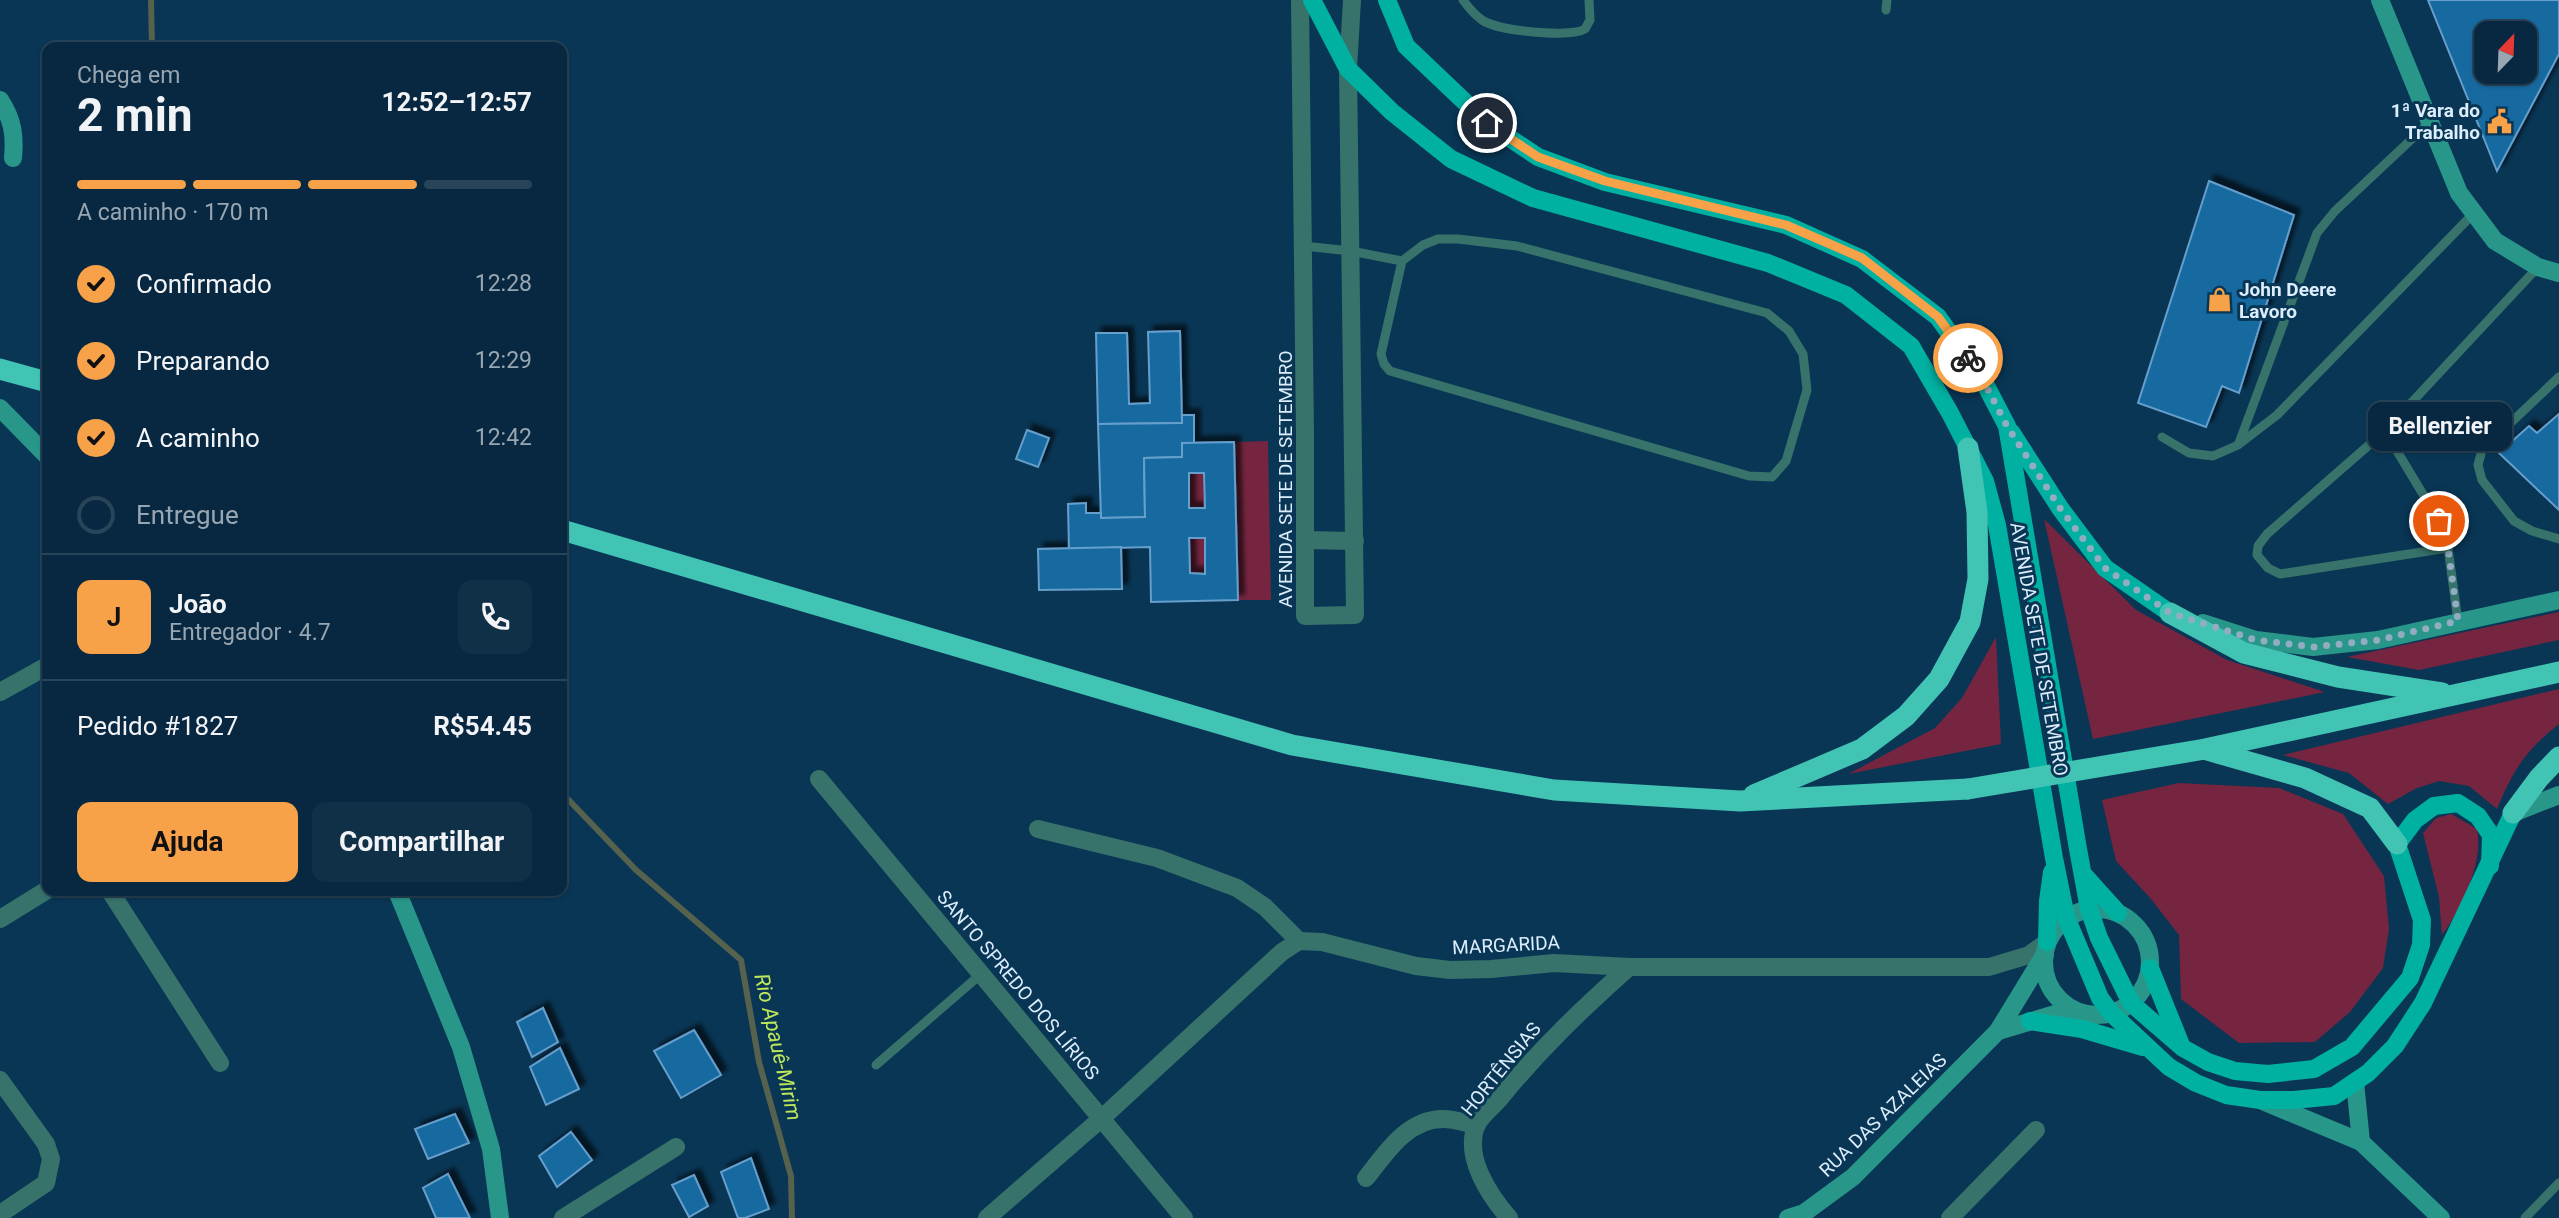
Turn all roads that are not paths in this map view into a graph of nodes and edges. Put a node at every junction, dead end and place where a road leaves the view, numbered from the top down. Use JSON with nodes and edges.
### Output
{"nodes":[{"id":1,"x":1300,"y":0,"type":"edge"},
{"id":2,"x":1312,"y":0,"type":"edge"},
{"id":3,"x":1352,"y":0,"type":"edge"},
{"id":4,"x":1387,"y":0,"type":"edge"},
{"id":5,"x":1463,"y":0,"type":"edge"},
{"id":6,"x":1589,"y":0,"type":"edge"},
{"id":7,"x":2380,"y":0,"type":"edge"},
{"id":8,"x":1348,"y":69,"type":"junction"},
{"id":9,"x":0,"y":100,"type":"edge"},
{"id":10,"x":2430,"y":122,"type":"junction"},
{"id":11,"x":13,"y":158,"type":"dead end"},
{"id":12,"x":2474,"y":213,"type":"junction"},
{"id":13,"x":1303,"y":246,"type":"junction"},
{"id":14,"x":1351,"y":251,"type":"junction"},
{"id":15,"x":1402,"y":261,"type":"junction"},
{"id":16,"x":2538,"y":267,"type":"junction"},
{"id":17,"x":2559,"y":274,"type":"edge"},
{"id":18,"x":0,"y":369,"type":"edge"},
{"id":19,"x":2559,"y":377,"type":"edge"},
{"id":20,"x":42,"y":381,"type":"edge"},
{"id":21,"x":0,"y":408,"type":"edge"},
{"id":22,"x":2007,"y":426,"type":"junction"},
{"id":23,"x":2385,"y":431,"type":"junction"},
{"id":24,"x":2162,"y":437,"type":"dead end"},
{"id":25,"x":2238,"y":445,"type":"junction"},
{"id":26,"x":1968,"y":448,"type":"junction"},
{"id":27,"x":42,"y":451,"type":"edge"},
{"id":28,"x":567,"y":531,"type":"edge"},
{"id":29,"x":2559,"y":539,"type":"edge"},
{"id":30,"x":1305,"y":540,"type":"junction"},
{"id":31,"x":1355,"y":541,"type":"junction"},
{"id":32,"x":2448,"y":548,"type":"junction"},
{"id":33,"x":2559,"y":600,"type":"edge"},
{"id":34,"x":2170,"y":613,"type":"junction"},
{"id":35,"x":2458,"y":621,"type":"junction"},
{"id":36,"x":42,"y":669,"type":"edge"},
{"id":37,"x":2559,"y":672,"type":"edge"},
{"id":38,"x":0,"y":692,"type":"edge"},
{"id":39,"x":2455,"y":695,"type":"junction"},
{"id":40,"x":2205,"y":749,"type":"junction"},
{"id":41,"x":2559,"y":757,"type":"edge"},
{"id":42,"x":819,"y":779,"type":"dead end"},
{"id":43,"x":2559,"y":795,"type":"edge"},
{"id":44,"x":1740,"y":802,"type":"junction"},
{"id":45,"x":2513,"y":813,"type":"junction"},
{"id":46,"x":1038,"y":829,"type":"dead end"},
{"id":47,"x":2397,"y":844,"type":"junction"},
{"id":48,"x":2053,"y":858,"type":"junction"},
{"id":49,"x":2490,"y":866,"type":"junction"},
{"id":50,"x":2083,"y":874,"type":"junction"},
{"id":51,"x":42,"y":893,"type":"edge"},
{"id":52,"x":113,"y":896,"type":"edge"},
{"id":53,"x":399,"y":896,"type":"edge"},
{"id":54,"x":2089,"y":909,"type":"junction"},
{"id":55,"x":2118,"y":913,"type":"junction"},
{"id":56,"x":2066,"y":918,"type":"junction"},
{"id":57,"x":0,"y":919,"type":"edge"},
{"id":58,"x":1299,"y":941,"type":"junction"},
{"id":59,"x":2046,"y":948,"type":"junction"},
{"id":60,"x":1629,"y":967,"type":"junction"},
{"id":61,"x":2150,"y":968,"type":"junction"},
{"id":62,"x":981,"y":974,"type":"junction"},
{"id":63,"x":2131,"y":1003,"type":"junction"},
{"id":64,"x":2072,"y":1009,"type":"junction"},
{"id":65,"x":2112,"y":1013,"type":"junction"},
{"id":66,"x":2030,"y":1021,"type":"junction"},
{"id":67,"x":1998,"y":1031,"type":"junction"},
{"id":68,"x":2148,"y":1048,"type":"junction"},
{"id":69,"x":2183,"y":1048,"type":"junction"},
{"id":70,"x":220,"y":1063,"type":"dead end"},
{"id":71,"x":876,"y":1065,"type":"dead end"},
{"id":72,"x":0,"y":1080,"type":"edge"},
{"id":73,"x":2355,"y":1083,"type":"junction"},
{"id":74,"x":2260,"y":1100,"type":"junction"},
{"id":75,"x":1102,"y":1118,"type":"junction"},
{"id":76,"x":1476,"y":1125,"type":"junction"},
{"id":77,"x":2036,"y":1130,"type":"dead end"},
{"id":78,"x":2361,"y":1142,"type":"junction"},
{"id":79,"x":676,"y":1147,"type":"dead end"},
{"id":80,"x":1366,"y":1178,"type":"dead end"},
{"id":81,"x":2559,"y":1183,"type":"edge"},
{"id":82,"x":0,"y":1214,"type":"edge"},
{"id":83,"x":500,"y":1218,"type":"edge"},
{"id":84,"x":563,"y":1218,"type":"edge"},
{"id":85,"x":987,"y":1218,"type":"edge"},
{"id":86,"x":1184,"y":1218,"type":"edge"},
{"id":87,"x":1509,"y":1218,"type":"edge"},
{"id":88,"x":1788,"y":1218,"type":"edge"},
{"id":89,"x":1950,"y":1218,"type":"edge"},
{"id":90,"x":2441,"y":1218,"type":"edge"},
{"id":91,"x":2525,"y":1218,"type":"edge"}],
"edges":[{"from":1,"to":13,"type":"street","name":"AVENIDA SETE DE SETEMBRO"},
{"from":2,"to":8,"type":"main road","name":"AVENIDA SETE DE SETEMBRO"},
{"from":3,"to":8,"type":"street","name":"AVENIDA SETE DE SETEMBRO"},
{"from":4,"to":22,"type":"main road","name":"AVENIDA SETE DE SETEMBRO"},
{"from":5,"to":6,"type":"lane"},
{"from":7,"to":10,"type":"street"},
{"from":8,"to":14,"type":"street","name":"AVENIDA SETE DE SETEMBRO"},
{"from":8,"to":26,"type":"main road","name":"AVENIDA SETE DE SETEMBRO"},
{"from":9,"to":11,"type":"street"},
{"from":10,"to":12,"type":"street"},
{"from":10,"to":25,"type":"lane"},
{"from":12,"to":16,"type":"street"},
{"from":12,"to":25,"type":"lane"},
{"from":13,"to":14,"type":"lane"},
{"from":13,"to":30,"type":"street","name":"AVENIDA SETE DE SETEMBRO"},
{"from":14,"to":15,"type":"lane"},
{"from":14,"to":31,"type":"street","name":"AVENIDA SETE DE SETEMBRO"},
{"from":15,"to":15,"type":"lane"},
{"from":16,"to":17,"type":"street"},
{"from":16,"to":23,"type":"lane"},
{"from":18,"to":20,"type":"highway"},
{"from":19,"to":29,"type":"lane"},
{"from":21,"to":27,"type":"street"},
{"from":22,"to":34,"type":"main road","name":"AVENIDA SETE DE SETEMBRO"},
{"from":22,"to":50,"type":"main road","name":"AVENIDA SETE DE SETEMBRO"},
{"from":23,"to":32,"type":"lane"},
{"from":23,"to":32,"type":"lane"},
{"from":24,"to":25,"type":"lane"},
{"from":26,"to":44,"type":"highway"},
{"from":26,"to":48,"type":"main road","name":"AVENIDA SETE DE SETEMBRO"},
{"from":28,"to":44,"type":"highway"},
{"from":30,"to":31,"type":"street"},
{"from":30,"to":31,"type":"street","name":"AVENIDA SETE DE SETEMBRO"},
{"from":32,"to":35,"type":"lane"},
{"from":33,"to":35,"type":"street"},
{"from":34,"to":35,"type":"street"},
{"from":34,"to":39,"type":"highway"},
{"from":36,"to":38,"type":"street"},
{"from":37,"to":39,"type":"highway"},
{"from":39,"to":40,"type":"highway"},
{"from":40,"to":44,"type":"highway","bridge":true},
{"from":40,"to":47,"type":"highway"},
{"from":41,"to":45,"type":"highway"},
{"from":42,"to":62,"type":"street","name":"SANTO SPREDO DOS LÍRIOS"},
{"from":43,"to":45,"type":"street"},
{"from":45,"to":49,"type":"main road","name":"AVENIDA SETE DE SETEMBRO"},
{"from":46,"to":58,"type":"street"},
{"from":47,"to":49,"type":"main road"},
{"from":47,"to":69,"type":"main road","name":"AVENIDA SETE DE SETEMBRO"},
{"from":48,"to":56,"type":"main road","name":"AVENIDA SETE DE SETEMBRO"},
{"from":48,"to":59,"type":"main road"},
{"from":49,"to":73,"type":"main road","name":"AVENIDA SETE DE SETEMBRO"},
{"from":50,"to":54,"type":"main road","name":"AVENIDA SETE DE SETEMBRO"},
{"from":50,"to":55,"type":"main road"},
{"from":51,"to":57,"type":"street"},
{"from":52,"to":70,"type":"street"},
{"from":53,"to":83,"type":"street"},
{"from":54,"to":55,"type":"street"},
{"from":54,"to":56,"type":"street"},
{"from":54,"to":63,"type":"main road","name":"AVENIDA SETE DE SETEMBRO"},
{"from":55,"to":61,"type":"street"},
{"from":56,"to":59,"type":"street","name":"RUA DAS AZALEIAS"},
{"from":56,"to":65,"type":"main road","name":"AVENIDA SETE DE SETEMBRO"},
{"from":58,"to":60,"type":"street","name":"MARGARIDA"},
{"from":58,"to":75,"type":"street"},
{"from":59,"to":60,"type":"street","name":"MARGARIDA"},
{"from":59,"to":64,"type":"street"},
{"from":59,"to":67,"type":"street","name":"RUA DAS AZALEIAS"},
{"from":60,"to":76,"type":"street","name":"HORTÊNSIAS"},
{"from":61,"to":63,"type":"street"},
{"from":61,"to":69,"type":"main road"},
{"from":62,"to":71,"type":"lane"},
{"from":62,"to":75,"type":"street","name":"SANTO SPREDO DOS LÍRIOS"},
{"from":63,"to":65,"type":"street"},
{"from":63,"to":69,"type":"main road","name":"AVENIDA SETE DE SETEMBRO"},
{"from":64,"to":65,"type":"street"},
{"from":64,"to":66,"type":"street","name":"RUA DAS AZALEIAS"},
{"from":65,"to":68,"type":"main road","name":"AVENIDA SETE DE SETEMBRO"},
{"from":66,"to":67,"type":"street","name":"RUA DAS AZALEIAS"},
{"from":66,"to":68,"type":"main road"},
{"from":67,"to":88,"type":"street","name":"RUA DAS AZALEIAS"},
{"from":68,"to":74,"type":"main road","name":"AVENIDA SETE DE SETEMBRO"},
{"from":72,"to":82,"type":"street"},
{"from":73,"to":74,"type":"main road","name":"AVENIDA SETE DE SETEMBRO"},
{"from":73,"to":78,"type":"street"},
{"from":74,"to":78,"type":"street"},
{"from":75,"to":85,"type":"street"},
{"from":75,"to":86,"type":"street","name":"SANTO SPREDO DOS LÍRIOS"},
{"from":76,"to":80,"type":"street"},
{"from":76,"to":87,"type":"street","name":"HORTÊNSIAS"},
{"from":77,"to":89,"type":"street"},
{"from":78,"to":90,"type":"street"},
{"from":79,"to":84,"type":"street"},
{"from":81,"to":91,"type":"lane"}]}
